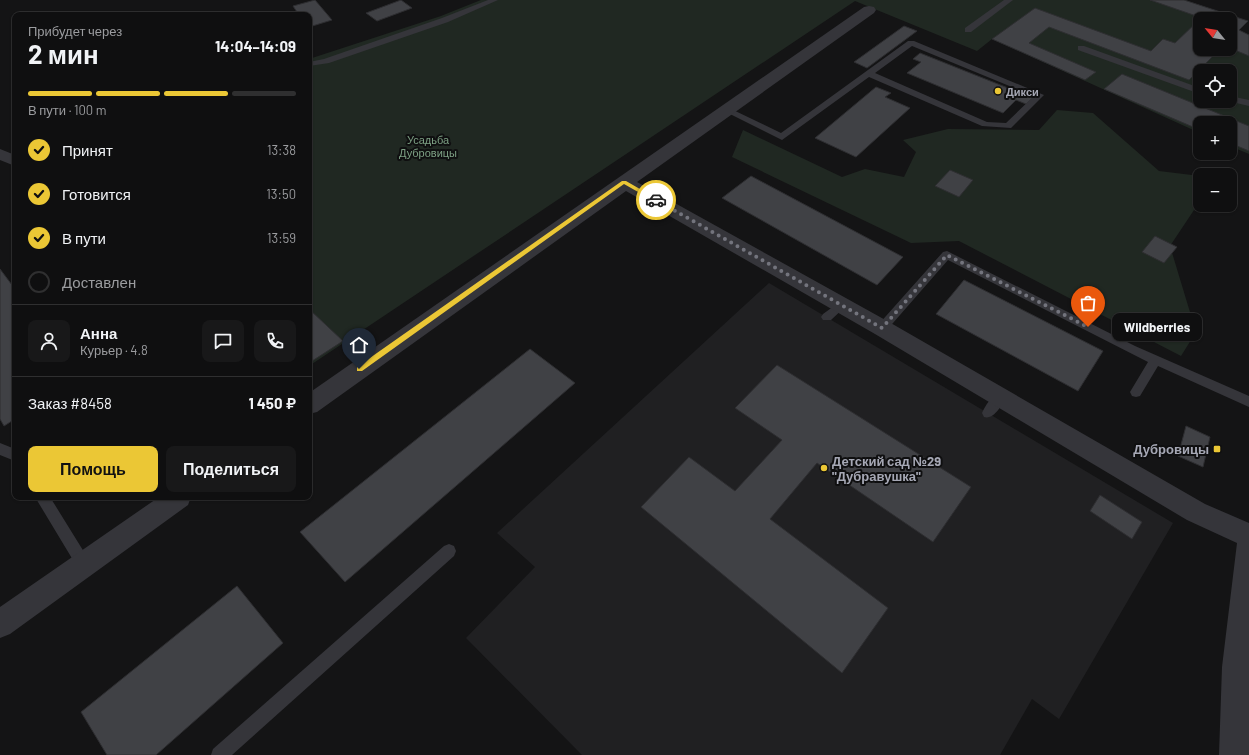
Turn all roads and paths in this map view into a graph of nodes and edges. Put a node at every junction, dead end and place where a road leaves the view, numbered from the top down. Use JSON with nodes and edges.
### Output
{"nodes":[{"id":1,"x":494,"y":0,"type":"edge"},
{"id":2,"x":1009,"y":0,"type":"edge"},
{"id":3,"x":869,"y":10,"type":"dead end"},
{"id":4,"x":968,"y":30,"type":"dead end"},
{"id":5,"x":1081,"y":48,"type":"dead end"},
{"id":6,"x":312,"y":63,"type":"edge"},
{"id":7,"x":869,"y":74,"type":"junction"},
{"id":8,"x":1193,"y":88,"type":"edge"},
{"id":9,"x":1237,"y":100,"type":"edge"},
{"id":10,"x":1249,"y":103,"type":"edge"},
{"id":11,"x":726,"y":110,"type":"junction"},
{"id":12,"x":624,"y":182,"type":"junction"},
{"id":13,"x":882,"y":328,"type":"junction"},
{"id":14,"x":1156,"y":359,"type":"junction"},
{"id":15,"x":1136,"y":392,"type":"dead end"},
{"id":16,"x":1249,"y":402,"type":"edge"},
{"id":17,"x":312,"y":403,"type":"edge"},
{"id":18,"x":0,"y":449,"type":"edge"},
{"id":19,"x":12,"y":455,"type":"edge"},
{"id":20,"x":44,"y":500,"type":"edge"},
{"id":21,"x":175,"y":500,"type":"edge"},
{"id":22,"x":1249,"y":536,"type":"edge"},
{"id":23,"x":1249,"y":545,"type":"edge"},
{"id":24,"x":449,"y":551,"type":"dead end"},
{"id":25,"x":84,"y":565,"type":"junction"},
{"id":26,"x":1245,"y":619,"type":"edge"},
{"id":27,"x":0,"y":624,"type":"edge"},
{"id":28,"x":219,"y":755,"type":"edge"},
{"id":29,"x":1234,"y":755,"type":"edge"}],
"edges":[{"from":1,"to":6,"type":"lane"},
{"from":2,"to":4,"type":"lane"},
{"from":3,"to":11,"type":"street"},
{"from":5,"to":8,"type":"lane"},
{"from":7,"to":7,"type":"lane"},
{"from":7,"to":11,"type":"lane"},
{"from":9,"to":10,"type":"lane"},
{"from":11,"to":12,"type":"street"},
{"from":12,"to":13,"type":"street"},
{"from":12,"to":17,"type":"street"},
{"from":13,"to":14,"type":"lane"},
{"from":13,"to":22,"type":"street"},
{"from":14,"to":15,"type":"lane"},
{"from":14,"to":16,"type":"lane"},
{"from":18,"to":19,"type":"lane"},
{"from":20,"to":25,"type":"lane"},
{"from":21,"to":25,"type":"street"},
{"from":23,"to":26,"type":"street"},
{"from":24,"to":28,"type":"lane"},
{"from":25,"to":27,"type":"street"},
{"from":26,"to":29,"type":"street"}]}
